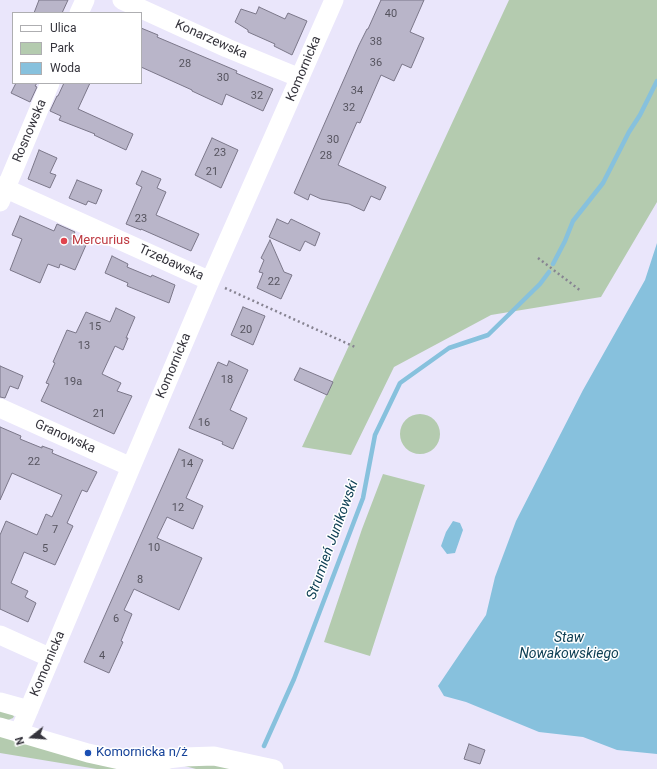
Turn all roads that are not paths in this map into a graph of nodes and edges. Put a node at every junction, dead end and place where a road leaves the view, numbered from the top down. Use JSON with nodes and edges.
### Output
{"nodes":[{"id":1,"x":85,"y":0,"type":"edge"},
{"id":2,"x":122,"y":0,"type":"edge"},
{"id":3,"x":334,"y":0,"type":"edge"},
{"id":4,"x":80,"y":12,"type":"edge"},
{"id":5,"x":300,"y":78,"type":"junction"},
{"id":6,"x":50,"y":84,"type":"edge"},
{"id":7,"x":2,"y":192,"type":"edge"},
{"id":8,"x":210,"y":281,"type":"junction"},
{"id":9,"x":0,"y":408,"type":"edge"},
{"id":10,"x":131,"y":467,"type":"junction"},
{"id":11,"x":0,"y":634,"type":"edge"},
{"id":12,"x":51,"y":658,"type":"junction"},
{"id":13,"x":0,"y":702,"type":"edge"},
{"id":14,"x":29,"y":710,"type":"junction"},
{"id":15,"x":0,"y":728,"type":"edge"},
{"id":16,"x":19,"y":733,"type":"junction"},
{"id":17,"x":133,"y":762,"type":"junction"},
{"id":18,"x":161,"y":769,"type":"edge"},
{"id":19,"x":274,"y":769,"type":"edge"}],
"edges":[{"from":1,"to":4,"type":"street"},
{"from":2,"to":5,"type":"street","name":"Konarzewska"},
{"from":3,"to":5,"type":"street","name":"Komornicka"},
{"from":5,"to":8,"type":"street","name":"Komornicka"},
{"from":6,"to":7,"type":"street","name":"Rosnowska"},
{"from":7,"to":8,"type":"street","name":"Trzebawska"},
{"from":8,"to":10,"type":"street","name":"Komornicka"},
{"from":9,"to":10,"type":"street","name":"Granowska"},
{"from":10,"to":12,"type":"street","name":"Komornicka"},
{"from":11,"to":12,"type":"street"},
{"from":12,"to":14,"type":"street","name":"Komornicka"},
{"from":13,"to":14,"type":"street"},
{"from":14,"to":16,"type":"street","name":"Komornicka"},
{"from":15,"to":16,"type":"street"},
{"from":16,"to":17,"type":"street"},
{"from":17,"to":18,"type":"street"},
{"from":17,"to":19,"type":"street"}]}
